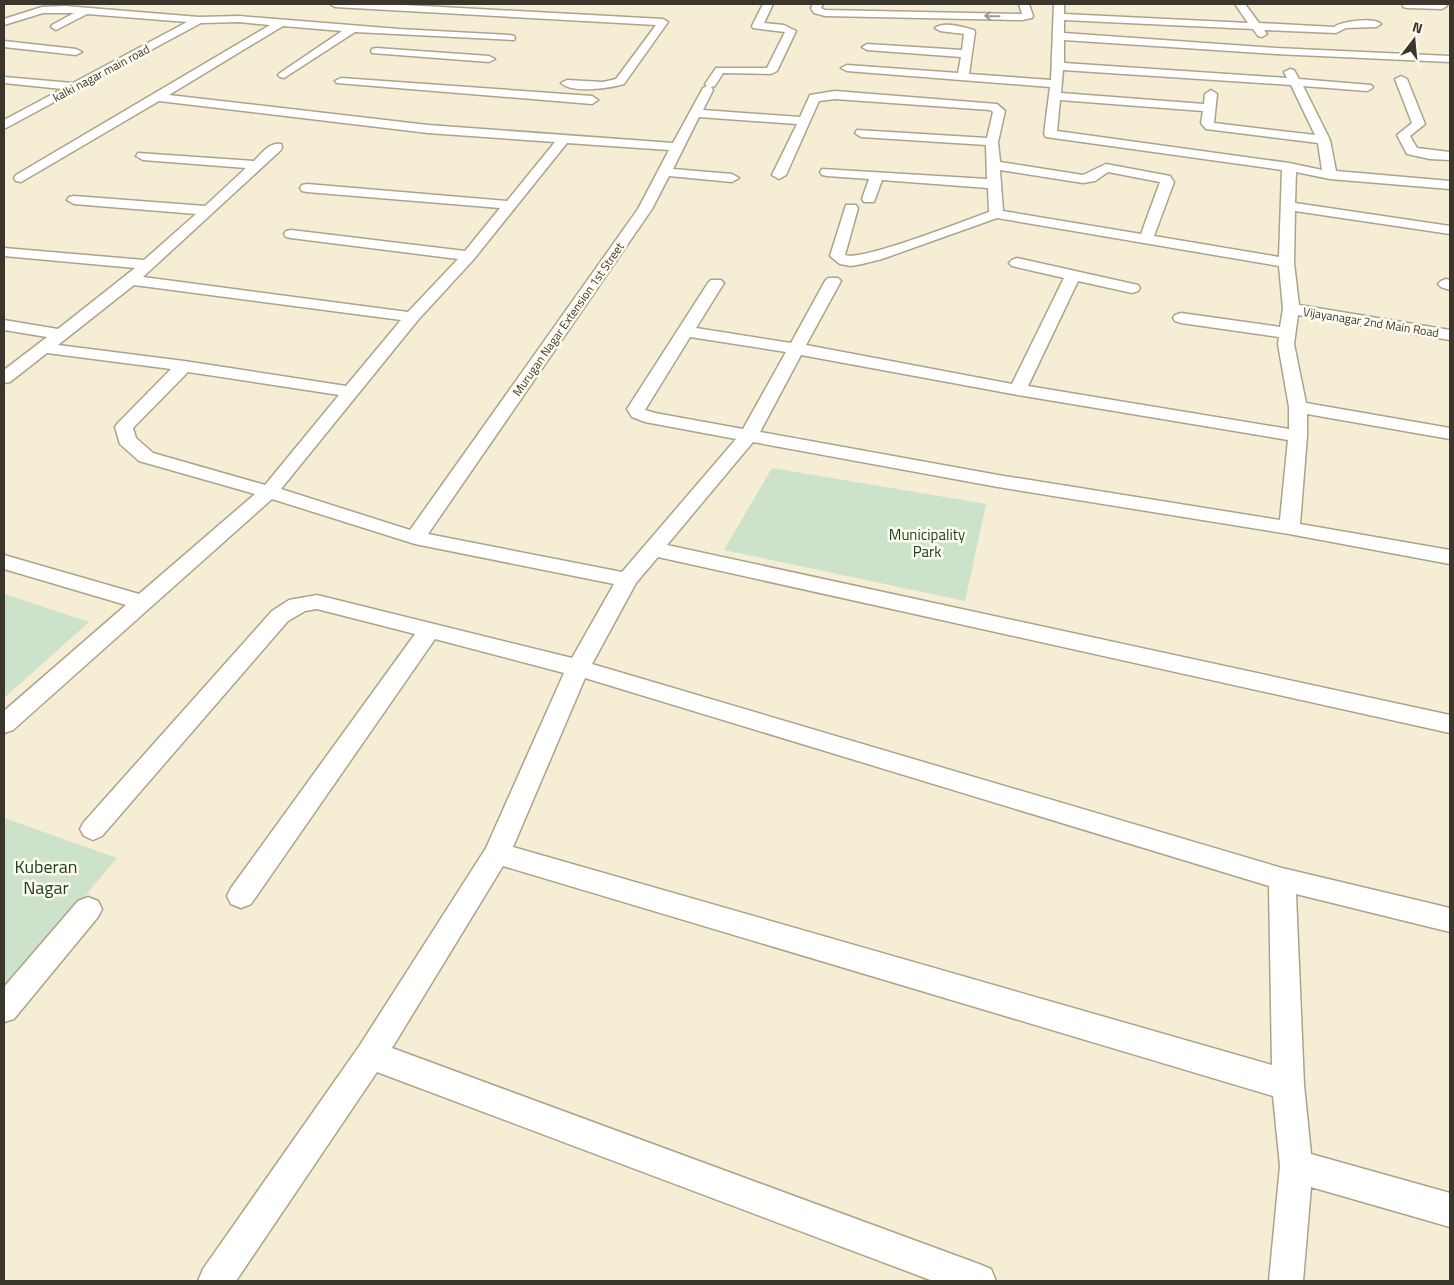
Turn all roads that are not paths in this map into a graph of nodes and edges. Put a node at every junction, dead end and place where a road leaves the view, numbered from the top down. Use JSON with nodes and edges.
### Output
{"nodes":[{"id":1,"x":335,"y":4,"type":"edge"},
{"id":2,"x":768,"y":4,"type":"edge"},
{"id":3,"x":818,"y":4,"type":"edge"},
{"id":4,"x":951,"y":4,"type":"edge"},
{"id":5,"x":1024,"y":4,"type":"edge"},
{"id":6,"x":1059,"y":4,"type":"edge"},
{"id":7,"x":1240,"y":4,"type":"edge"},
{"id":8,"x":1407,"y":5,"type":"edge"},
{"id":9,"x":1441,"y":5,"type":"edge"},
{"id":10,"x":164,"y":8,"type":"dead end"},
{"id":11,"x":254,"y":9,"type":"dead end"},
{"id":12,"x":880,"y":9,"type":"edge"},
{"id":13,"x":87,"y":10,"type":"junction"},
{"id":14,"x":1450,"y":14,"type":"edge"},
{"id":15,"x":149,"y":15,"type":"junction"},
{"id":16,"x":534,"y":15,"type":"junction"},
{"id":17,"x":952,"y":15,"type":"junction"},
{"id":18,"x":1058,"y":17,"type":"junction"},
{"id":19,"x":239,"y":19,"type":"junction"},
{"id":20,"x":199,"y":20,"type":"junction"},
{"id":21,"x":4,"y":22,"type":"edge"},
{"id":22,"x":280,"y":23,"type":"junction"},
{"id":23,"x":1376,"y":24,"type":"dead end"},
{"id":24,"x":1256,"y":26,"type":"junction"},
{"id":25,"x":56,"y":27,"type":"dead end"},
{"id":26,"x":353,"y":28,"type":"junction"},
{"id":27,"x":930,"y":28,"type":"dead end"},
{"id":28,"x":516,"y":32,"type":"junction"},
{"id":29,"x":1058,"y":36,"type":"junction"},
{"id":30,"x":4,"y":44,"type":"edge"},
{"id":31,"x":867,"y":47,"type":"dead end"},
{"id":32,"x":376,"y":51,"type":"dead end"},
{"id":33,"x":1276,"y":51,"type":"junction"},
{"id":34,"x":76,"y":52,"type":"dead end"},
{"id":35,"x":495,"y":54,"type":"junction"},
{"id":36,"x":966,"y":54,"type":"junction"},
{"id":37,"x":1450,"y":59,"type":"edge"},
{"id":38,"x":1058,"y":66,"type":"junction"},
{"id":39,"x":847,"y":68,"type":"dead end"},
{"id":40,"x":284,"y":75,"type":"dead end"},
{"id":41,"x":963,"y":78,"type":"junction"},
{"id":42,"x":1401,"y":79,"type":"dead end"},
{"id":43,"x":4,"y":80,"type":"edge"},
{"id":44,"x":341,"y":81,"type":"dead end"},
{"id":45,"x":553,"y":82,"type":"dead end"},
{"id":46,"x":1296,"y":82,"type":"junction"},
{"id":47,"x":74,"y":88,"type":"junction"},
{"id":48,"x":1367,"y":88,"type":"dead end"},
{"id":49,"x":460,"y":90,"type":"junction"},
{"id":50,"x":1054,"y":90,"type":"junction"},
{"id":51,"x":1211,"y":93,"type":"dead end"},
{"id":52,"x":157,"y":97,"type":"junction"},
{"id":53,"x":592,"y":100,"type":"dead end"},
{"id":54,"x":1209,"y":108,"type":"junction"},
{"id":55,"x":694,"y":113,"type":"junction"},
{"id":56,"x":805,"y":121,"type":"junction"},
{"id":57,"x":6,"y":122,"type":"edge"},
{"id":58,"x":860,"y":132,"type":"dead end"},
{"id":59,"x":564,"y":139,"type":"junction"},
{"id":60,"x":1324,"y":140,"type":"junction"},
{"id":61,"x":992,"y":142,"type":"junction"},
{"id":62,"x":276,"y":147,"type":"dead end"},
{"id":63,"x":676,"y":147,"type":"junction"},
{"id":64,"x":143,"y":156,"type":"dead end"},
{"id":65,"x":1450,"y":156,"type":"edge"},
{"id":66,"x":256,"y":165,"type":"junction"},
{"id":67,"x":993,"y":165,"type":"junction"},
{"id":68,"x":1289,"y":168,"type":"junction"},
{"id":69,"x":665,"y":172,"type":"junction"},
{"id":70,"x":827,"y":172,"type":"dead end"},
{"id":71,"x":779,"y":175,"type":"dead end"},
{"id":72,"x":1330,"y":175,"type":"junction"},
{"id":73,"x":877,"y":176,"type":"junction"},
{"id":74,"x":21,"y":178,"type":"dead end"},
{"id":75,"x":732,"y":178,"type":"dead end"},
{"id":76,"x":994,"y":184,"type":"junction"},
{"id":77,"x":1450,"y":185,"type":"edge"},
{"id":78,"x":307,"y":188,"type":"dead end"},
{"id":79,"x":869,"y":199,"type":"dead end"},
{"id":80,"x":74,"y":200,"type":"dead end"},
{"id":81,"x":510,"y":205,"type":"junction"},
{"id":82,"x":1287,"y":206,"type":"junction"},
{"id":83,"x":851,"y":208,"type":"dead end"},
{"id":84,"x":208,"y":211,"type":"junction"},
{"id":85,"x":996,"y":214,"type":"junction"},
{"id":86,"x":1450,"y":230,"type":"edge"},
{"id":87,"x":291,"y":234,"type":"dead end"},
{"id":88,"x":1146,"y":240,"type":"junction"},
{"id":89,"x":4,"y":252,"type":"edge"},
{"id":90,"x":469,"y":256,"type":"junction"},
{"id":91,"x":1017,"y":263,"type":"dead end"},
{"id":92,"x":1286,"y":263,"type":"junction"},
{"id":93,"x":147,"y":265,"type":"junction"},
{"id":94,"x":1073,"y":275,"type":"junction"},
{"id":95,"x":131,"y":280,"type":"junction"},
{"id":96,"x":833,"y":281,"type":"dead end"},
{"id":97,"x":716,"y":284,"type":"dead end"},
{"id":98,"x":1132,"y":288,"type":"dead end"},
{"id":99,"x":1291,"y":309,"type":"junction"},
{"id":100,"x":412,"y":317,"type":"junction"},
{"id":101,"x":1180,"y":318,"type":"dead end"},
{"id":102,"x":4,"y":325,"type":"edge"},
{"id":103,"x":686,"y":331,"type":"junction"},
{"id":104,"x":1288,"y":333,"type":"junction"},
{"id":105,"x":61,"y":334,"type":"junction"},
{"id":106,"x":1450,"y":335,"type":"edge"},
{"id":107,"x":44,"y":348,"type":"junction"},
{"id":108,"x":798,"y":349,"type":"junction"},
{"id":109,"x":184,"y":366,"type":"junction"},
{"id":110,"x":4,"y":378,"type":"edge"},
{"id":111,"x":1018,"y":390,"type":"junction"},
{"id":112,"x":352,"y":392,"type":"junction"},
{"id":113,"x":1298,"y":407,"type":"junction"},
{"id":114,"x":1450,"y":433,"type":"edge"},
{"id":115,"x":749,"y":435,"type":"junction"},
{"id":116,"x":1298,"y":436,"type":"junction"},
{"id":117,"x":269,"y":492,"type":"junction"},
{"id":118,"x":1289,"y":528,"type":"junction"},
{"id":119,"x":415,"y":538,"type":"junction"},
{"id":120,"x":653,"y":550,"type":"junction"},
{"id":121,"x":1450,"y":557,"type":"edge"},
{"id":122,"x":4,"y":562,"type":"edge"},
{"id":123,"x":627,"y":580,"type":"junction"},
{"id":124,"x":143,"y":603,"type":"junction"},
{"id":125,"x":430,"y":630,"type":"junction"},
{"id":126,"x":578,"y":668,"type":"junction"},
{"id":127,"x":4,"y":724,"type":"edge"},
{"id":128,"x":1450,"y":724,"type":"edge"},
{"id":129,"x":93,"y":830,"type":"dead end"},
{"id":130,"x":497,"y":853,"type":"junction"},
{"id":131,"x":1282,"y":879,"type":"junction"},
{"id":132,"x":241,"y":896,"type":"dead end"},
{"id":133,"x":88,"y":909,"type":"dead end"},
{"id":134,"x":1450,"y":920,"type":"edge"},
{"id":135,"x":4,"y":1009,"type":"edge"},
{"id":136,"x":371,"y":1054,"type":"junction"},
{"id":137,"x":1288,"y":1085,"type":"junction"},
{"id":138,"x":1296,"y":1166,"type":"junction"},
{"id":139,"x":1450,"y":1210,"type":"edge"},
{"id":140,"x":215,"y":1281,"type":"edge"},
{"id":141,"x":980,"y":1281,"type":"edge"},
{"id":142,"x":1286,"y":1281,"type":"edge"}],
"edges":[{"from":1,"to":16,"type":"street"},
{"from":2,"to":55,"type":"street","name":"Murugan Nagar Extension 1st Street"},
{"from":3,"to":12,"type":"street"},
{"from":4,"to":17,"type":"street"},
{"from":5,"to":17,"type":"street","one_way":true},
{"from":6,"to":18,"type":"street"},
{"from":7,"to":24,"type":"street"},
{"from":8,"to":9,"type":"street"},
{"from":9,"to":14,"type":"street"},
{"from":10,"to":15,"type":"street"},
{"from":11,"to":19,"type":"street"},
{"from":12,"to":17,"type":"street"},
{"from":13,"to":15,"type":"street"},
{"from":13,"to":21,"type":"street"},
{"from":13,"to":25,"type":"street"},
{"from":15,"to":20,"type":"street"},
{"from":16,"to":28,"type":"street"},
{"from":16,"to":45,"type":"street"},
{"from":18,"to":24,"type":"street"},
{"from":18,"to":29,"type":"street"},
{"from":19,"to":20,"type":"street"},
{"from":19,"to":22,"type":"street"},
{"from":20,"to":47,"type":"street","name":"kalki nagar main road"},
{"from":22,"to":26,"type":"street"},
{"from":22,"to":52,"type":"street"},
{"from":23,"to":24,"type":"street"},
{"from":24,"to":33,"type":"street"},
{"from":26,"to":28,"type":"street"},
{"from":26,"to":40,"type":"street"},
{"from":27,"to":36,"type":"street"},
{"from":28,"to":35,"type":"street"},
{"from":29,"to":33,"type":"street"},
{"from":29,"to":38,"type":"street"},
{"from":30,"to":34,"type":"street"},
{"from":31,"to":36,"type":"street"},
{"from":32,"to":35,"type":"street"},
{"from":33,"to":37,"type":"street"},
{"from":33,"to":46,"type":"street"},
{"from":35,"to":49,"type":"street"},
{"from":36,"to":41,"type":"street"},
{"from":38,"to":46,"type":"street"},
{"from":38,"to":50,"type":"street"},
{"from":39,"to":41,"type":"street"},
{"from":41,"to":50,"type":"street"},
{"from":42,"to":65,"type":"street"},
{"from":43,"to":47,"type":"street"},
{"from":44,"to":49,"type":"street"},
{"from":46,"to":48,"type":"street"},
{"from":46,"to":60,"type":"street"},
{"from":47,"to":57,"type":"street","name":"kalki nagar main road"},
{"from":49,"to":53,"type":"street"},
{"from":50,"to":54,"type":"street"},
{"from":50,"to":68,"type":"street"},
{"from":51,"to":54,"type":"street"},
{"from":52,"to":59,"type":"street"},
{"from":52,"to":74,"type":"street"},
{"from":54,"to":60,"type":"street"},
{"from":55,"to":56,"type":"street"},
{"from":55,"to":63,"type":"street","name":"Murugan Nagar Extension 1st Street"},
{"from":56,"to":61,"type":"street"},
{"from":56,"to":71,"type":"street"},
{"from":58,"to":61,"type":"street"},
{"from":59,"to":63,"type":"street"},
{"from":59,"to":81,"type":"street"},
{"from":60,"to":72,"type":"street"},
{"from":61,"to":67,"type":"street"},
{"from":62,"to":66,"type":"street"},
{"from":63,"to":69,"type":"street","name":"Murugan Nagar Extension 1st Street"},
{"from":64,"to":66,"type":"street"},
{"from":66,"to":84,"type":"street"},
{"from":67,"to":76,"type":"street"},
{"from":67,"to":88,"type":"street"},
{"from":68,"to":72,"type":"street"},
{"from":68,"to":82,"type":"street"},
{"from":69,"to":75,"type":"street"},
{"from":69,"to":119,"type":"street","name":"Murugan Nagar Extension 1st Street"},
{"from":70,"to":73,"type":"street"},
{"from":72,"to":77,"type":"street"},
{"from":73,"to":76,"type":"street"},
{"from":73,"to":79,"type":"street"},
{"from":76,"to":85,"type":"street"},
{"from":78,"to":81,"type":"street"},
{"from":80,"to":84,"type":"street"},
{"from":81,"to":90,"type":"street"},
{"from":82,"to":86,"type":"street"},
{"from":82,"to":92,"type":"street"},
{"from":83,"to":85,"type":"street"},
{"from":84,"to":93,"type":"street"},
{"from":85,"to":88,"type":"street"},
{"from":87,"to":90,"type":"street"},
{"from":88,"to":92,"type":"street"},
{"from":89,"to":93,"type":"street"},
{"from":90,"to":100,"type":"street"},
{"from":91,"to":94,"type":"street"},
{"from":92,"to":99,"type":"street"},
{"from":93,"to":95,"type":"street"},
{"from":94,"to":98,"type":"street"},
{"from":94,"to":111,"type":"street"},
{"from":95,"to":100,"type":"street"},
{"from":95,"to":105,"type":"street"},
{"from":96,"to":108,"type":"street"},
{"from":97,"to":103,"type":"street"},
{"from":99,"to":104,"type":"street"},
{"from":99,"to":106,"type":"street","name":"Vijayanagar 2nd Main Road"},
{"from":100,"to":112,"type":"street"},
{"from":101,"to":104,"type":"street"},
{"from":102,"to":105,"type":"street"},
{"from":103,"to":108,"type":"street"},
{"from":103,"to":115,"type":"street"},
{"from":104,"to":113,"type":"street"},
{"from":105,"to":107,"type":"street"},
{"from":107,"to":109,"type":"street"},
{"from":107,"to":110,"type":"street"},
{"from":108,"to":111,"type":"street"},
{"from":108,"to":115,"type":"street"},
{"from":109,"to":112,"type":"street"},
{"from":109,"to":117,"type":"street"},
{"from":111,"to":116,"type":"street"},
{"from":112,"to":117,"type":"street"},
{"from":113,"to":114,"type":"street"},
{"from":113,"to":116,"type":"street"},
{"from":115,"to":118,"type":"street"},
{"from":115,"to":120,"type":"street"},
{"from":116,"to":118,"type":"street"},
{"from":117,"to":119,"type":"street"},
{"from":117,"to":124,"type":"street"},
{"from":118,"to":121,"type":"street"},
{"from":119,"to":123,"type":"street"},
{"from":120,"to":123,"type":"street"},
{"from":120,"to":128,"type":"street"},
{"from":122,"to":124,"type":"street"},
{"from":123,"to":126,"type":"street"},
{"from":124,"to":127,"type":"street"},
{"from":125,"to":126,"type":"street"},
{"from":125,"to":129,"type":"street"},
{"from":125,"to":132,"type":"street"},
{"from":126,"to":130,"type":"street"},
{"from":126,"to":131,"type":"street"},
{"from":130,"to":136,"type":"street"},
{"from":130,"to":137,"type":"street"},
{"from":131,"to":134,"type":"street"},
{"from":131,"to":137,"type":"street"},
{"from":133,"to":135,"type":"street"},
{"from":136,"to":140,"type":"street"},
{"from":136,"to":141,"type":"street"},
{"from":137,"to":138,"type":"street"},
{"from":138,"to":139,"type":"street"},
{"from":138,"to":142,"type":"street"}]}
